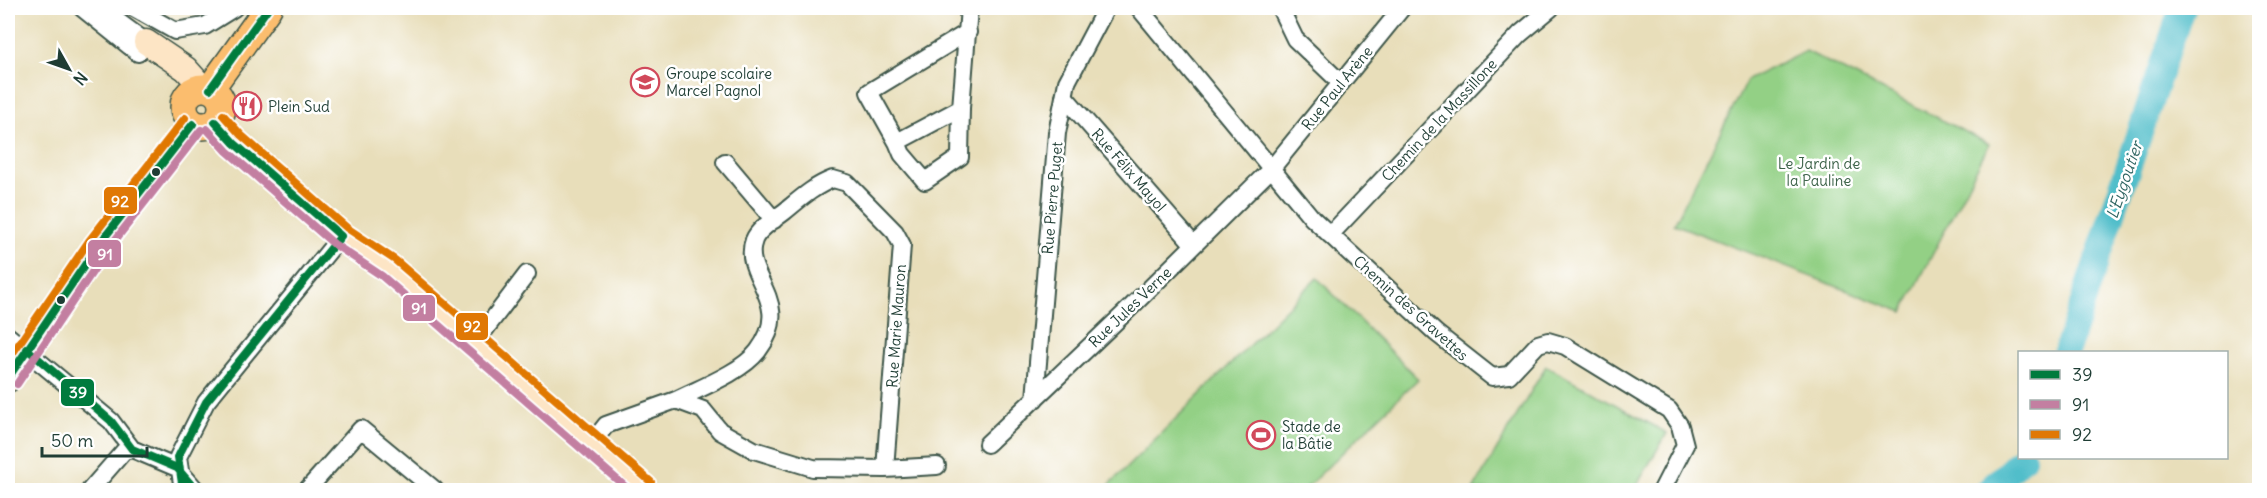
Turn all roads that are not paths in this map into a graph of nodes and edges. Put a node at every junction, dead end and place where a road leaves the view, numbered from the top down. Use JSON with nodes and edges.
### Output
{"nodes":[{"id":1,"x":82,"y":8,"type":"edge"},
{"id":2,"x":99,"y":8,"type":"edge"},
{"id":3,"x":134,"y":8,"type":"edge"},
{"id":4,"x":234,"y":8,"type":"edge"},
{"id":5,"x":268,"y":8,"type":"edge"},
{"id":6,"x":969,"y":8,"type":"edge"},
{"id":7,"x":1107,"y":8,"type":"edge"},
{"id":8,"x":1138,"y":8,"type":"edge"},
{"id":9,"x":1280,"y":8,"type":"edge"},
{"id":10,"x":1402,"y":8,"type":"edge"},
{"id":11,"x":1551,"y":8,"type":"edge"},
{"id":12,"x":968,"y":32,"type":"junction"},
{"id":13,"x":142,"y":48,"type":"junction"},
{"id":14,"x":1341,"y":83,"type":"junction"},
{"id":15,"x":200,"y":90,"type":"junction"},
{"id":16,"x":1064,"y":96,"type":"junction"},
{"id":17,"x":961,"y":108,"type":"junction"},
{"id":18,"x":204,"y":123,"type":"junction"},
{"id":19,"x":897,"y":142,"type":"junction"},
{"id":20,"x":725,"y":162,"type":"dead end"},
{"id":21,"x":1272,"y":168,"type":"junction"},
{"id":22,"x":774,"y":220,"type":"junction"},
{"id":23,"x":1330,"y":235,"type":"junction"},
{"id":24,"x":341,"y":236,"type":"junction"},
{"id":25,"x":1194,"y":245,"type":"junction"},
{"id":26,"x":527,"y":274,"type":"dead end"},
{"id":27,"x":17,"y":343,"type":"edge"},
{"id":28,"x":474,"y":344,"type":"junction"},
{"id":29,"x":8,"y":378,"type":"edge"},
{"id":30,"x":1035,"y":399,"type":"junction"},
{"id":31,"x":676,"y":400,"type":"junction"},
{"id":32,"x":591,"y":444,"type":"junction"},
{"id":33,"x":987,"y":444,"type":"dead end"},
{"id":34,"x":132,"y":449,"type":"junction"},
{"id":35,"x":937,"y":466,"type":"dead end"},
{"id":36,"x":177,"y":468,"type":"junction"},
{"id":37,"x":885,"y":469,"type":"junction"},
{"id":38,"x":90,"y":490,"type":"edge"},
{"id":39,"x":183,"y":490,"type":"edge"},
{"id":40,"x":196,"y":490,"type":"edge"},
{"id":41,"x":307,"y":490,"type":"edge"},
{"id":42,"x":435,"y":490,"type":"edge"},
{"id":43,"x":644,"y":490,"type":"edge"},
{"id":44,"x":1662,"y":490,"type":"edge"}],
"edges":[{"from":1,"to":13,"type":"street"},
{"from":2,"to":13,"type":"street"},
{"from":3,"to":4,"type":"street"},
{"from":5,"to":15,"type":"main road"},
{"from":6,"to":12,"type":"street"},
{"from":7,"to":16,"type":"street","name":"Rue Pierre Puget"},
{"from":8,"to":21,"type":"street","name":"Chemin des Gravettes"},
{"from":9,"to":14,"type":"street"},
{"from":10,"to":14,"type":"street","name":"Rue Paul Arène"},
{"from":11,"to":23,"type":"street","name":"Chemin de la Massillone"},
{"from":12,"to":17,"type":"street"},
{"from":12,"to":19,"type":"street"},
{"from":13,"to":15,"type":"street"},
{"from":14,"to":21,"type":"street","name":"Rue Paul Arène"},
{"from":15,"to":18,"type":"main road"},
{"from":16,"to":25,"type":"street","name":"Rue Félix Mayol"},
{"from":16,"to":30,"type":"street","name":"Rue Pierre Puget"},
{"from":17,"to":19,"type":"street"},
{"from":17,"to":19,"type":"street"},
{"from":18,"to":24,"type":"street"},
{"from":18,"to":27,"type":"main road"},
{"from":20,"to":22,"type":"street"},
{"from":21,"to":23,"type":"street","name":"Chemin des Gravettes"},
{"from":21,"to":25,"type":"street","name":"Rue Jules Verne"},
{"from":22,"to":31,"type":"street","name":"Rue Marie Mauron"},
{"from":22,"to":37,"type":"street","name":"Rue Marie Mauron"},
{"from":23,"to":44,"type":"street","name":"Chemin des Gravettes"},
{"from":24,"to":28,"type":"street"},
{"from":24,"to":36,"type":"street"},
{"from":25,"to":30,"type":"street","name":"Rue Jules Verne"},
{"from":26,"to":28,"type":"street"},
{"from":27,"to":29,"type":"main road"},
{"from":27,"to":34,"type":"street"},
{"from":28,"to":32,"type":"street"},
{"from":30,"to":33,"type":"street","name":"Rue Jules Verne"},
{"from":31,"to":32,"type":"street","name":"Rue Marie Mauron"},
{"from":31,"to":37,"type":"street"},
{"from":32,"to":43,"type":"street"},
{"from":34,"to":36,"type":"street"},
{"from":34,"to":38,"type":"street"},
{"from":35,"to":37,"type":"street"},
{"from":36,"to":39,"type":"street"},
{"from":36,"to":40,"type":"street"},
{"from":41,"to":42,"type":"street"}]}
